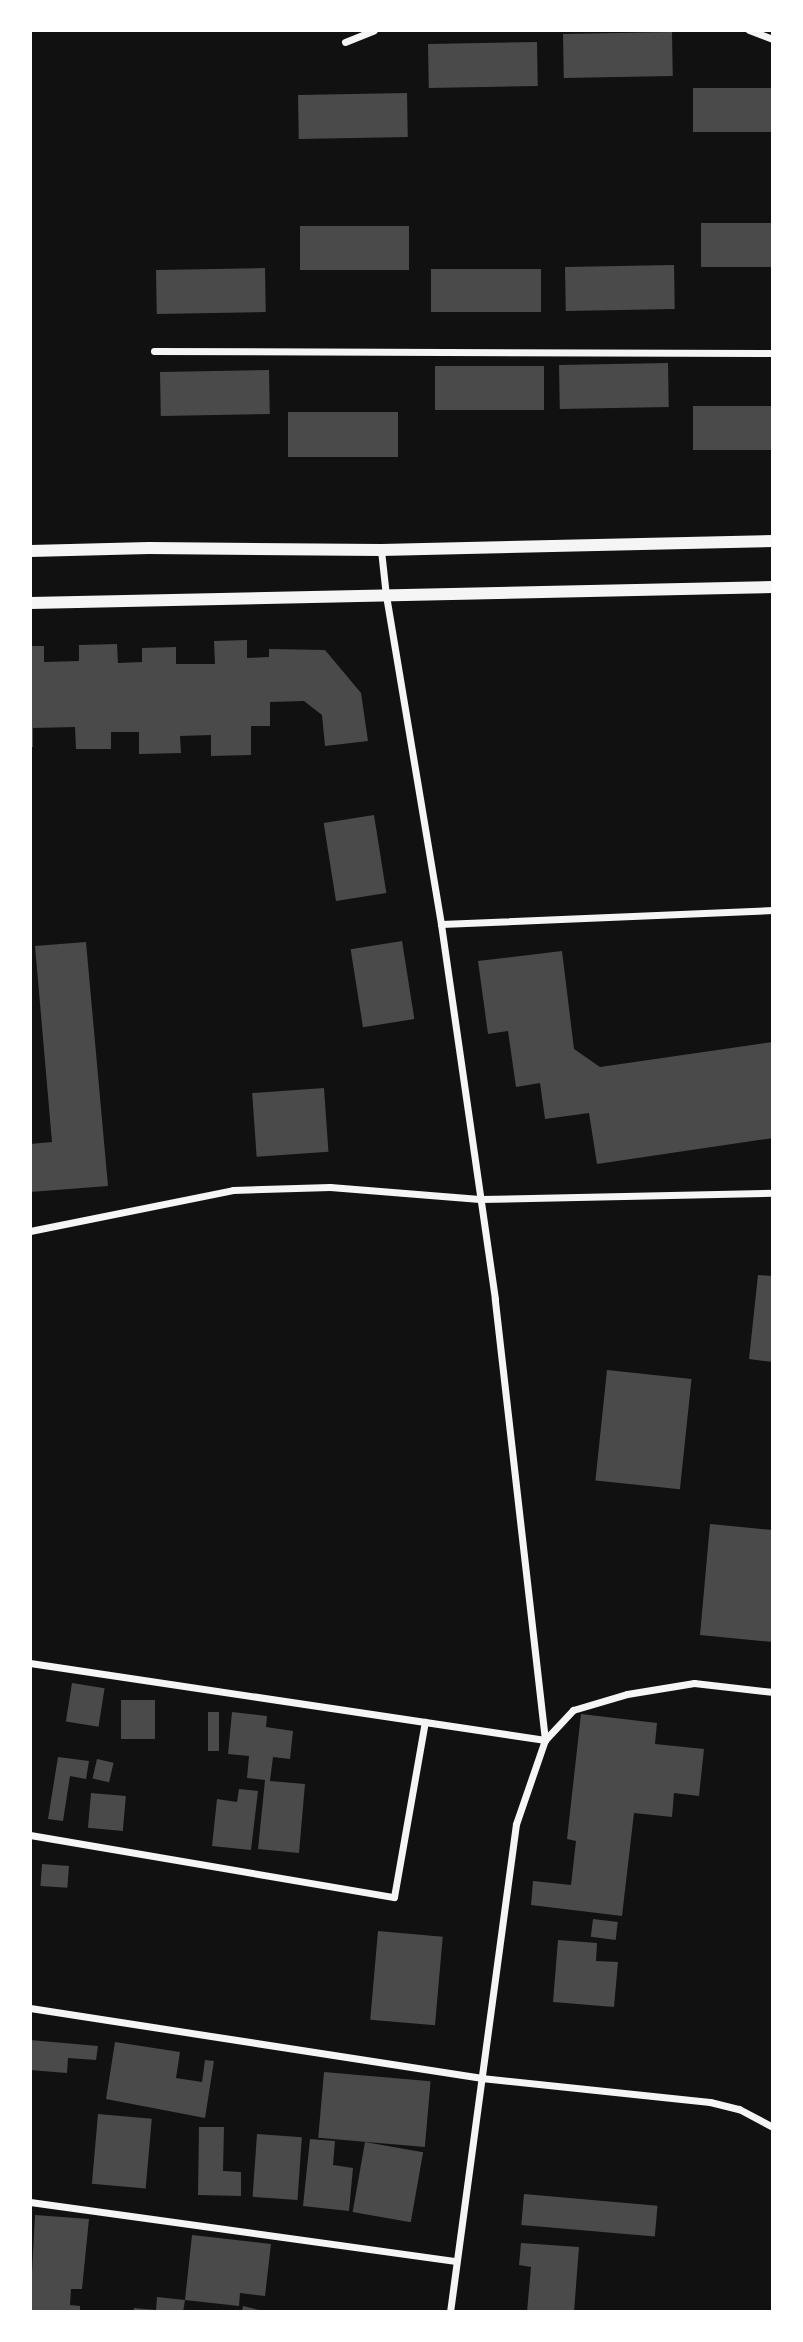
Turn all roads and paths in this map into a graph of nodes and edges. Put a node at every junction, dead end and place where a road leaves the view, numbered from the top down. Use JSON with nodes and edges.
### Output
{"nodes":[{"id":1,"x":374,"y":30,"type":"edge"},
{"id":2,"x":749,"y":30,"type":"edge"},
{"id":3,"x":773,"y":39,"type":"edge"},
{"id":4,"x":345,"y":43,"type":"dead end"},
{"id":5,"x":154,"y":351,"type":"dead end"},
{"id":6,"x":773,"y":353,"type":"edge"},
{"id":7,"x":773,"y":541,"type":"edge"},
{"id":8,"x":381,"y":550,"type":"junction"},
{"id":9,"x":30,"y":551,"type":"edge"},
{"id":10,"x":773,"y":587,"type":"edge"},
{"id":11,"x":386,"y":596,"type":"junction"},
{"id":12,"x":30,"y":603,"type":"edge"},
{"id":13,"x":773,"y":910,"type":"edge"},
{"id":14,"x":441,"y":924,"type":"junction"},
{"id":15,"x":773,"y":1194,"type":"edge"},
{"id":16,"x":480,"y":1199,"type":"junction"},
{"id":17,"x":30,"y":1231,"type":"edge"},
{"id":18,"x":30,"y":1663,"type":"edge"},
{"id":19,"x":773,"y":1692,"type":"edge"},
{"id":20,"x":425,"y":1722,"type":"junction"},
{"id":21,"x":545,"y":1740,"type":"junction"},
{"id":22,"x":30,"y":1835,"type":"edge"},
{"id":23,"x":30,"y":2008,"type":"edge"},
{"id":24,"x":481,"y":2078,"type":"junction"},
{"id":25,"x":773,"y":2127,"type":"edge"},
{"id":26,"x":30,"y":2202,"type":"edge"},
{"id":27,"x":456,"y":2261,"type":"junction"},
{"id":28,"x":450,"y":2312,"type":"edge"}],
"edges":[{"from":1,"to":4,"type":"street"},
{"from":2,"to":3,"type":"street"},
{"from":5,"to":6,"type":"street"},
{"from":7,"to":8,"type":"street"},
{"from":8,"to":9,"type":"street"},
{"from":8,"to":11,"type":"street"},
{"from":10,"to":11,"type":"street"},
{"from":11,"to":12,"type":"street"},
{"from":11,"to":14,"type":"street"},
{"from":13,"to":14,"type":"street"},
{"from":14,"to":16,"type":"street"},
{"from":15,"to":16,"type":"street"},
{"from":16,"to":17,"type":"street"},
{"from":16,"to":21,"type":"street"},
{"from":18,"to":20,"type":"street"},
{"from":19,"to":21,"type":"street"},
{"from":20,"to":21,"type":"street"},
{"from":20,"to":22,"type":"street"},
{"from":21,"to":24,"type":"street"},
{"from":23,"to":24,"type":"street"},
{"from":24,"to":25,"type":"street"},
{"from":24,"to":27,"type":"street"},
{"from":26,"to":27,"type":"street"},
{"from":27,"to":28,"type":"street"}]}
